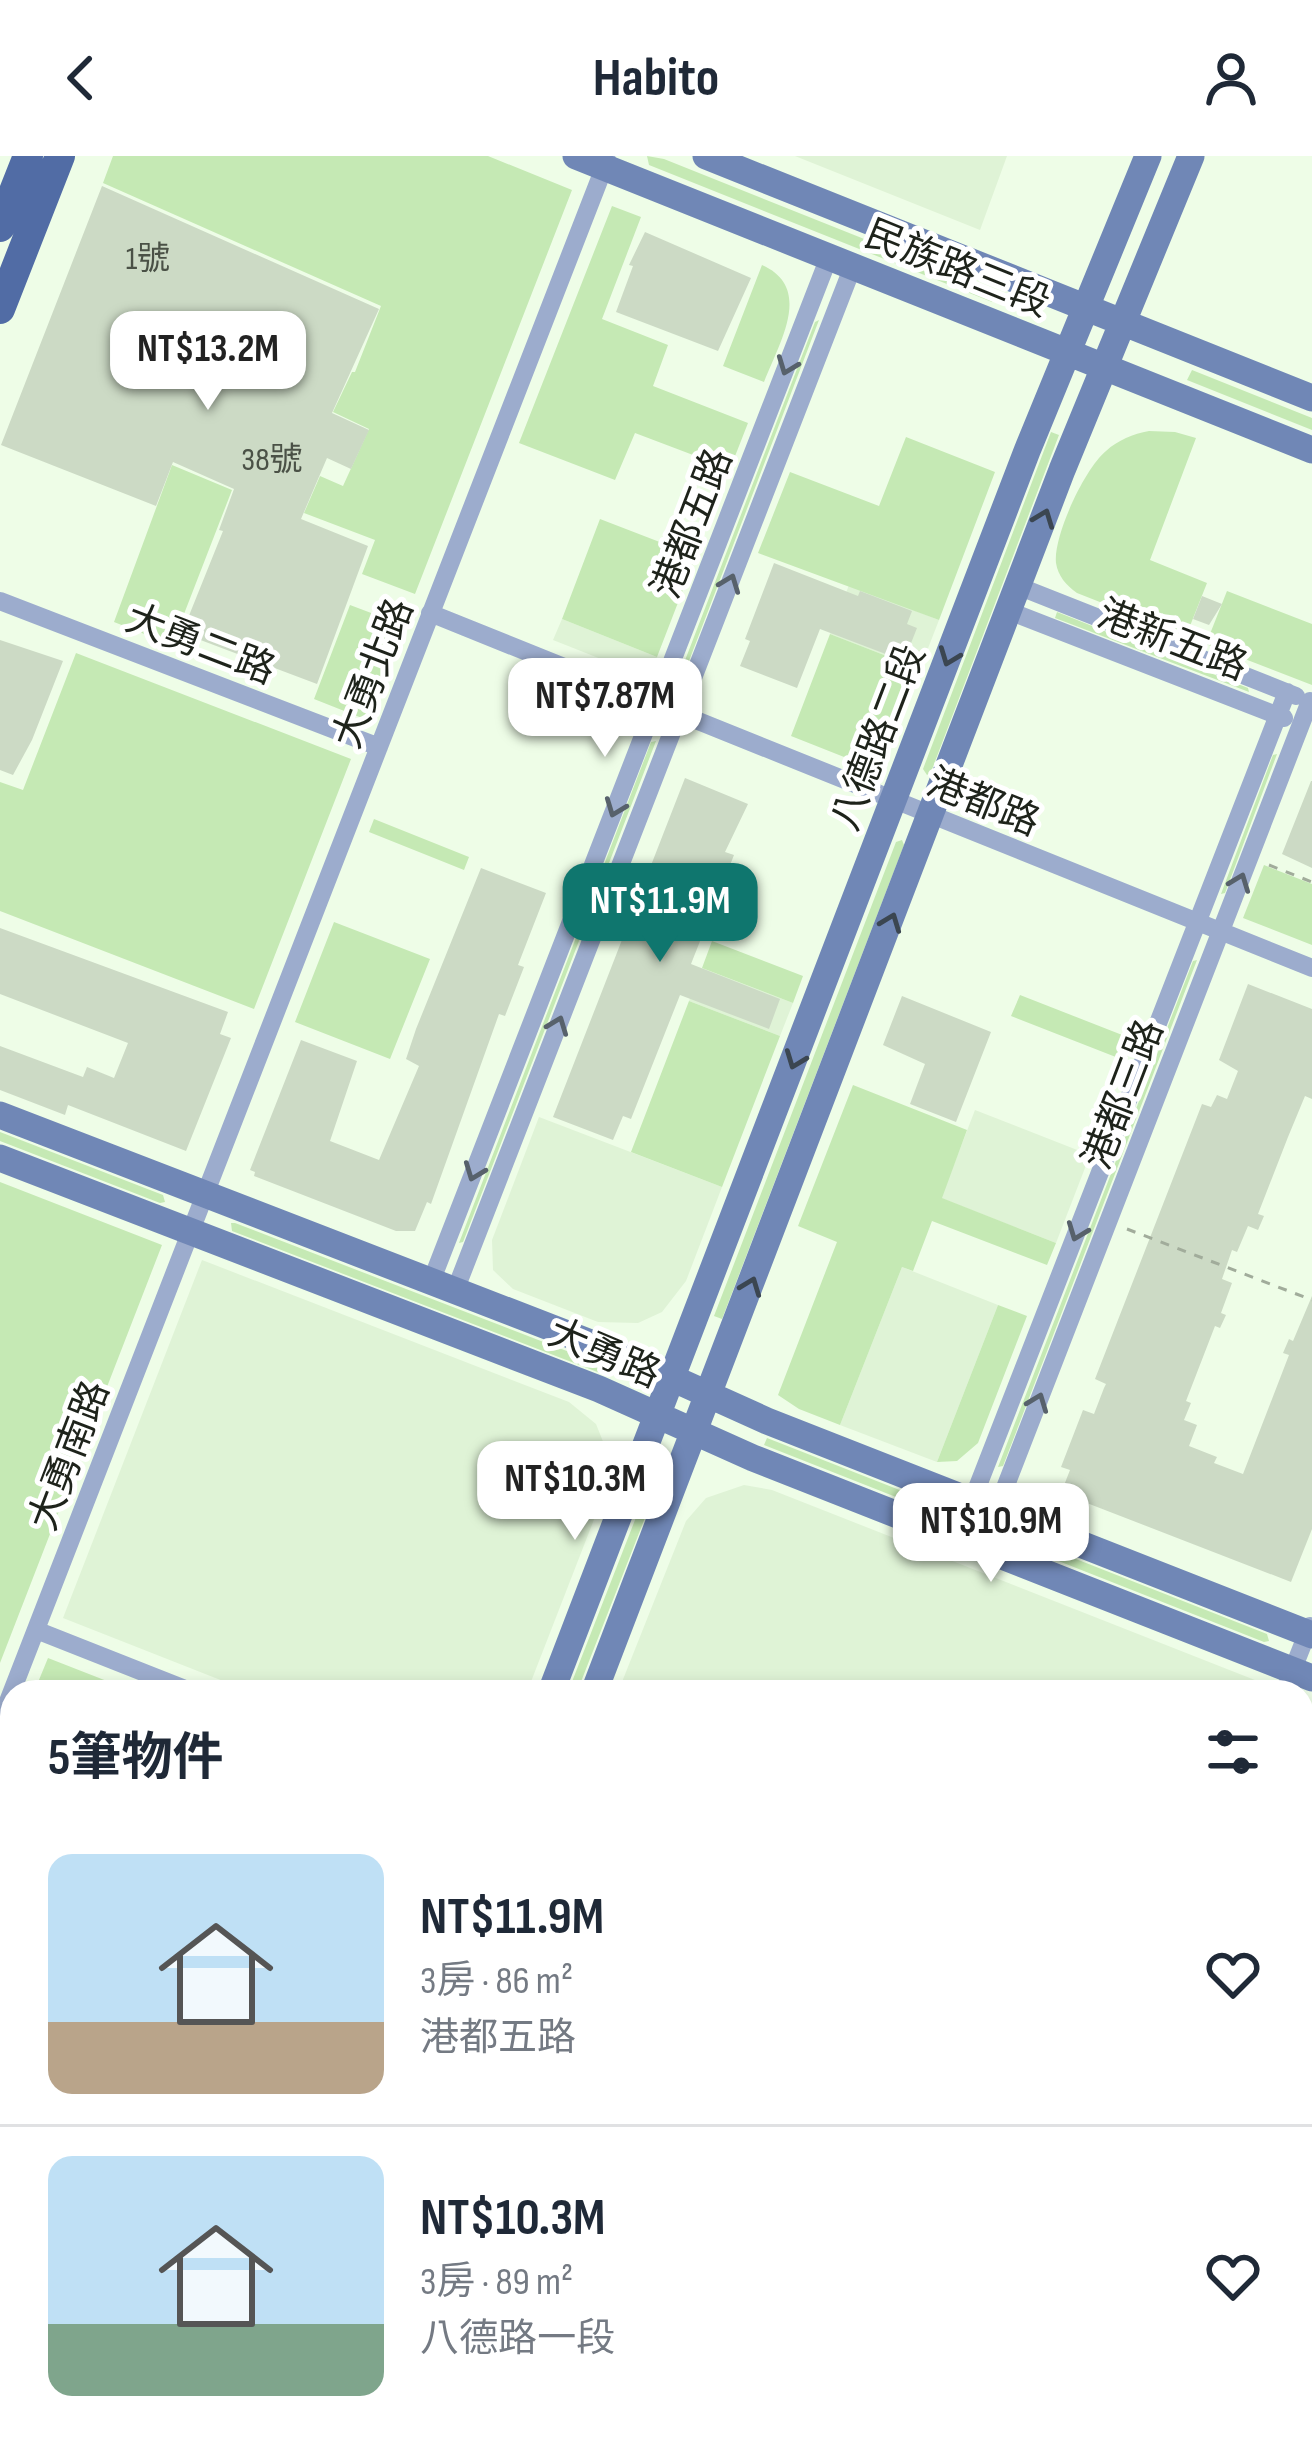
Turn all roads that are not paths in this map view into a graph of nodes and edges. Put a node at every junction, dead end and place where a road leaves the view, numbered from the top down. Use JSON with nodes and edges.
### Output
{"nodes":[{"id":1,"x":28,"y":156,"type":"edge"},
{"id":2,"x":60,"y":156,"type":"edge"},
{"id":3,"x":576,"y":156,"type":"edge"},
{"id":4,"x":706,"y":156,"type":"edge"},
{"id":5,"x":1148,"y":156,"type":"edge"},
{"id":6,"x":1191,"y":156,"type":"edge"},
{"id":7,"x":606,"y":162,"type":"edge"},
{"id":8,"x":0,"y":227,"type":"edge"},
{"id":9,"x":841,"y":262,"type":"junction"},
{"id":10,"x":1086,"y":308,"type":"junction"},
{"id":11,"x":0,"y":309,"type":"edge"},
{"id":12,"x":1123,"y":323,"type":"junction"},
{"id":13,"x":1068,"y":352,"type":"junction"},
{"id":14,"x":1105,"y":367,"type":"junction"},
{"id":15,"x":1312,"y":398,"type":"edge"},
{"id":16,"x":1312,"y":450,"type":"edge"},
{"id":17,"x":1014,"y":598,"type":"junction"},
{"id":18,"x":0,"y":601,"type":"edge"},
{"id":19,"x":430,"y":614,"type":"junction"},
{"id":20,"x":1287,"y":692,"type":"junction"},
{"id":21,"x":1311,"y":702,"type":"edge"},
{"id":22,"x":656,"y":704,"type":"junction"},
{"id":23,"x":679,"y":714,"type":"junction"},
{"id":24,"x":1277,"y":716,"type":"junction"},
{"id":25,"x":1306,"y":728,"type":"edge"},
{"id":26,"x":379,"y":747,"type":"junction"},
{"id":27,"x":895,"y":800,"type":"junction"},
{"id":28,"x":932,"y":815,"type":"junction"},
{"id":29,"x":1197,"y":922,"type":"junction"},
{"id":30,"x":1221,"y":932,"type":"junction"},
{"id":31,"x":1312,"y":968,"type":"edge"},
{"id":32,"x":0,"y":1115,"type":"edge"},
{"id":33,"x":0,"y":1158,"type":"edge"},
{"id":34,"x":198,"y":1213,"type":"junction"},
{"id":35,"x":443,"y":1286,"type":"junction"},
{"id":36,"x":665,"y":1397,"type":"junction"},
{"id":37,"x":702,"y":1413,"type":"junction"},
{"id":38,"x":984,"y":1506,"type":"junction"},
{"id":39,"x":35,"y":1630,"type":"junction"},
{"id":40,"x":1310,"y":1630,"type":"edge"},
{"id":41,"x":16,"y":1680,"type":"edge"},
{"id":42,"x":162,"y":1680,"type":"edge"},
{"id":43,"x":556,"y":1680,"type":"edge"},
{"id":44,"x":599,"y":1680,"type":"edge"},
{"id":45,"x":1296,"y":1680,"type":"edge"}],
"edges":[{"from":1,"to":8,"type":"main road"},
{"from":2,"to":11,"type":"main road"},
{"from":3,"to":7,"type":"street","name":"民族路三段"},
{"from":4,"to":10,"type":"street","name":"民族路三段"},
{"from":5,"to":10,"type":"street","name":"八德路二段"},
{"from":6,"to":12,"type":"street","name":"八德路二段"},
{"from":7,"to":9,"type":"street","name":"民族路三段"},
{"from":7,"to":19,"type":"street","name":"大勇北路"},
{"from":9,"to":13,"type":"street","name":"民族路三段"},
{"from":9,"to":22,"type":"street","name":"港都五路","one_way":true},
{"from":23,"to":9,"type":"street","name":"港都五路","one_way":true},
{"from":10,"to":12,"type":"street","name":"民族路三段"},
{"from":10,"to":13,"type":"street","name":"八德路二段"},
{"from":12,"to":14,"type":"street","name":"八德路二段"},
{"from":12,"to":15,"type":"street","name":"民族路三段"},
{"from":13,"to":14,"type":"street","name":"民族路三段"},
{"from":13,"to":27,"type":"street","name":"八德路二段","one_way":true},
{"from":14,"to":16,"type":"street","name":"民族路三段"},
{"from":17,"to":14,"type":"street","name":"八德路二段","one_way":true},
{"from":17,"to":20,"type":"street","name":"港新五路"},
{"from":17,"to":24,"type":"street","name":"港新五路"},
{"from":17,"to":28,"type":"street","name":"八德路二段"},
{"from":18,"to":26,"type":"street","name":"大勇二路"},
{"from":19,"to":22,"type":"street","name":"港都路"},
{"from":19,"to":26,"type":"street","name":"大勇北路"},
{"from":20,"to":21,"type":"street","name":"港新五路"},
{"from":20,"to":24,"type":"street","name":"港都三路"},
{"from":21,"to":25,"type":"street","name":"港都三路"},
{"from":22,"to":23,"type":"street","name":"港都路"},
{"from":22,"to":35,"type":"street","name":"港都五路","one_way":true},
{"from":23,"to":27,"type":"street","name":"港都路"},
{"from":35,"to":23,"type":"street","name":"港都五路","one_way":true},
{"from":24,"to":25,"type":"street","name":"港新五路"},
{"from":24,"to":29,"type":"street","name":"港都三路"},
{"from":30,"to":25,"type":"street","name":"港都三路","one_way":true},
{"from":26,"to":34,"type":"street","name":"大勇北路"},
{"from":27,"to":28,"type":"street","name":"港都路"},
{"from":27,"to":36,"type":"street","name":"八德路二段","one_way":true},
{"from":28,"to":29,"type":"street","name":"港都路"},
{"from":37,"to":28,"type":"street","name":"八德路二段","one_way":true},
{"from":29,"to":30,"type":"street","name":"港都路"},
{"from":29,"to":38,"type":"street","name":"港都三路","one_way":true},
{"from":30,"to":31,"type":"street","name":"港都路"},
{"from":38,"to":30,"type":"street","name":"港都三路","one_way":true},
{"from":32,"to":34,"type":"street","name":"大勇路"},
{"from":33,"to":34,"type":"street","name":"大勇路"},
{"from":34,"to":35,"type":"street","name":"大勇路"},
{"from":34,"to":36,"type":"street","name":"大勇路"},
{"from":34,"to":39,"type":"street","name":"大勇南路"},
{"from":35,"to":36,"type":"street","name":"大勇路"},
{"from":36,"to":37,"type":"street","name":"大勇路"},
{"from":36,"to":37,"type":"street","name":"大勇路"},
{"from":36,"to":43,"type":"street","name":"八德路二段"},
{"from":37,"to":38,"type":"street","name":"大勇路"},
{"from":37,"to":44,"type":"street","name":"八德路二段"},
{"from":37,"to":45,"type":"street","name":"大勇路"},
{"from":38,"to":40,"type":"street","name":"大勇路"},
{"from":39,"to":41,"type":"street","name":"大勇南路"},
{"from":39,"to":42,"type":"street"},
{"from":40,"to":45,"type":"street"}]}
